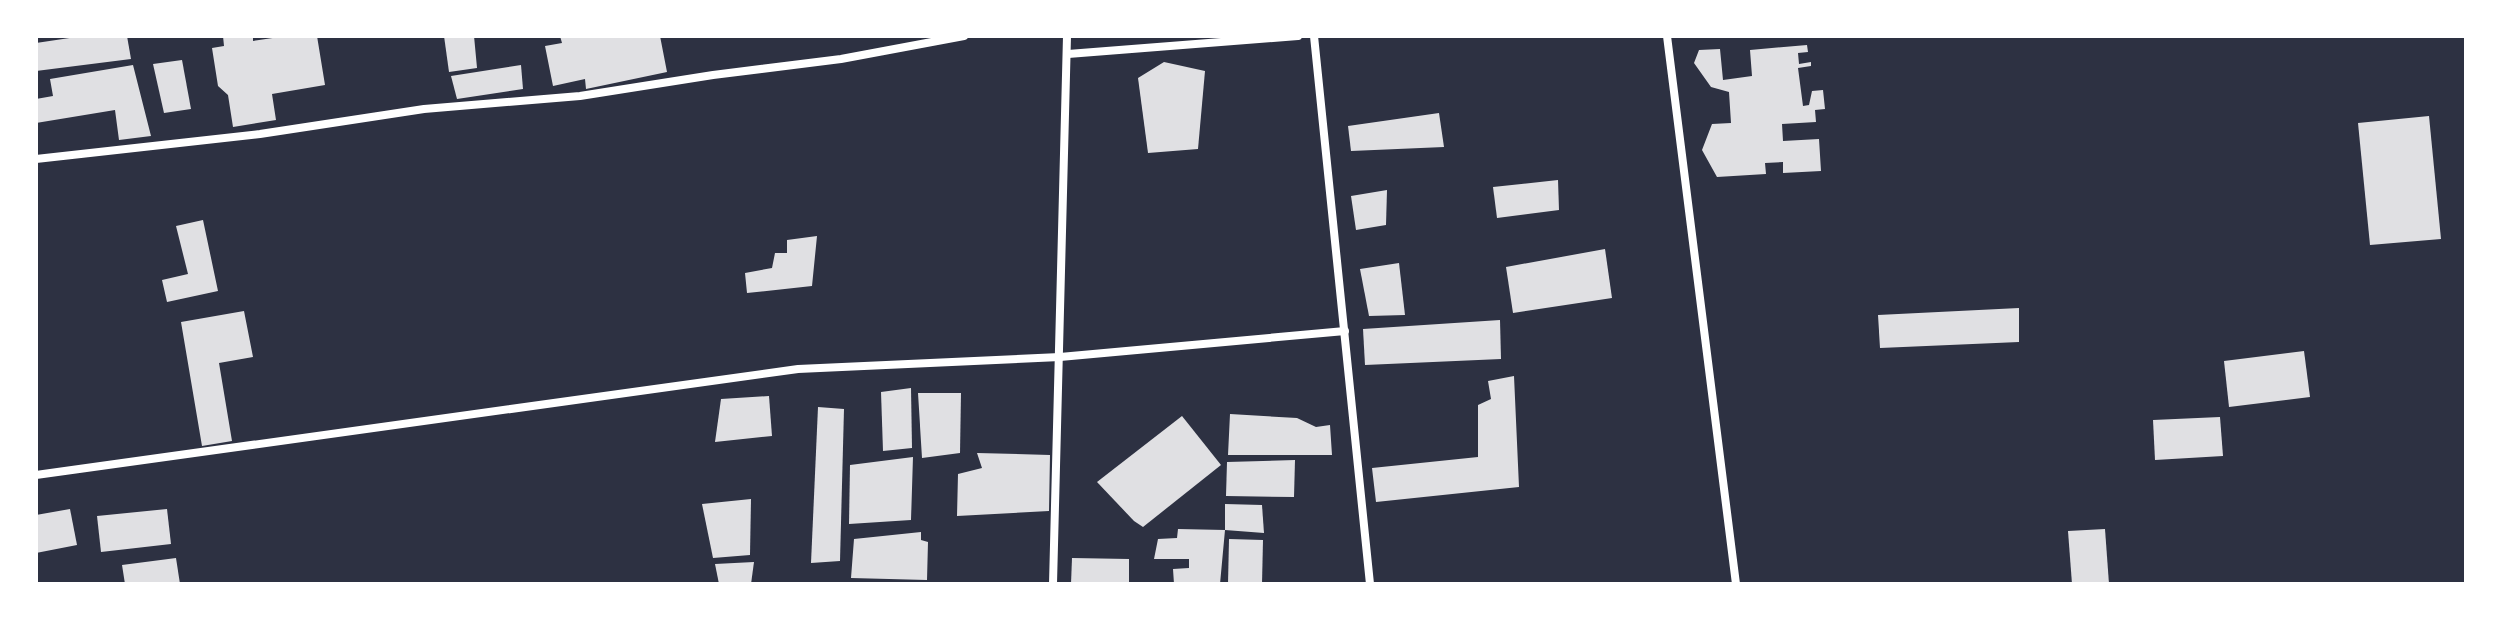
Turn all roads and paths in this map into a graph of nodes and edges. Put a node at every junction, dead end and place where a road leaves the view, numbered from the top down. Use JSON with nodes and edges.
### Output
{"nodes":[{"id":1,"x":964,"y":36,"type":"edge"},
{"id":2,"x":1067,"y":36,"type":"edge"},
{"id":3,"x":1298,"y":36,"type":"edge"},
{"id":4,"x":1314,"y":36,"type":"edge"},
{"id":5,"x":1667,"y":36,"type":"edge"},
{"id":6,"x":1068,"y":54,"type":"junction"},
{"id":7,"x":36,"y":159,"type":"edge"},
{"id":8,"x":1345,"y":331,"type":"junction"},
{"id":9,"x":1060,"y":357,"type":"junction"},
{"id":10,"x":36,"y":475,"type":"edge"},
{"id":11,"x":1053,"y":584,"type":"edge"},
{"id":12,"x":1370,"y":584,"type":"edge"},
{"id":13,"x":1736,"y":584,"type":"edge"}],
"edges":[{"from":1,"to":7,"type":"street"},
{"from":2,"to":6,"type":"street"},
{"from":3,"to":6,"type":"street"},
{"from":4,"to":8,"type":"street"},
{"from":5,"to":13,"type":"street"},
{"from":6,"to":9,"type":"street"},
{"from":8,"to":9,"type":"street"},
{"from":8,"to":12,"type":"street"},
{"from":9,"to":10,"type":"street"},
{"from":9,"to":11,"type":"street"}]}
